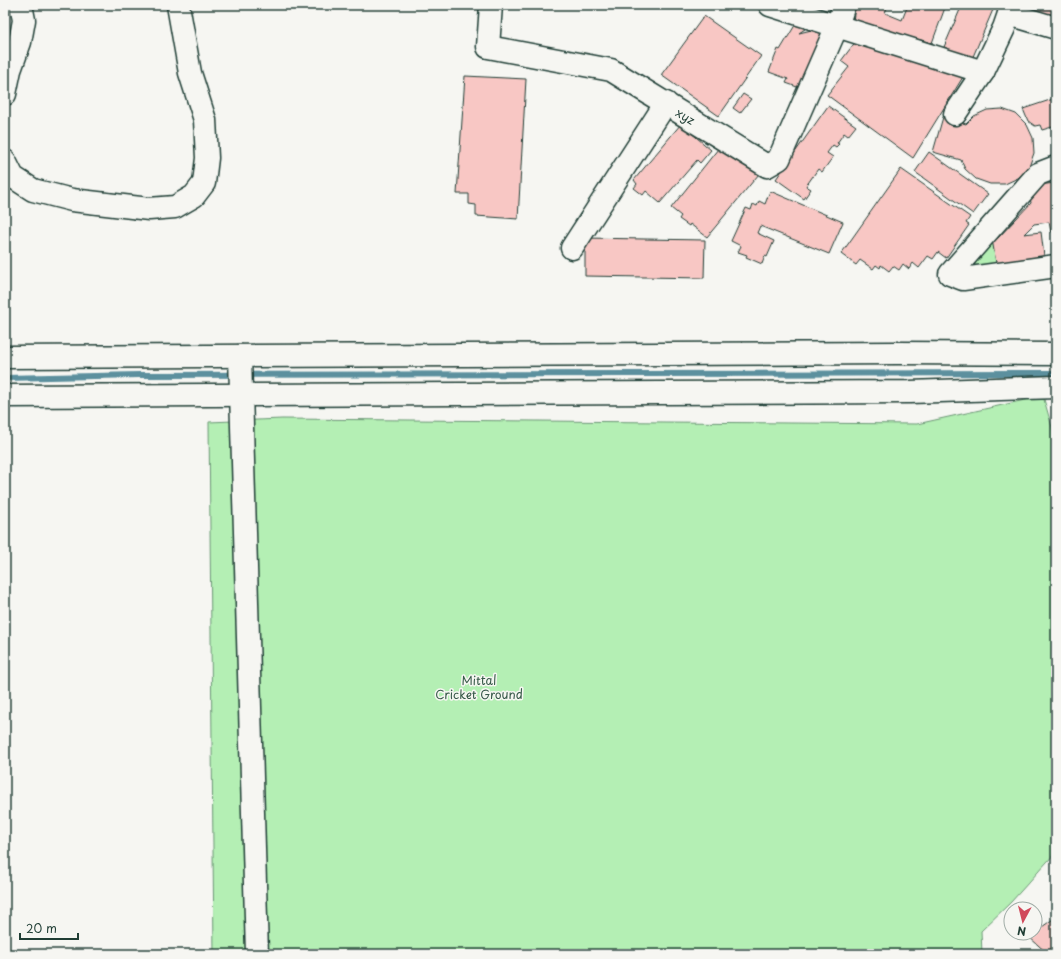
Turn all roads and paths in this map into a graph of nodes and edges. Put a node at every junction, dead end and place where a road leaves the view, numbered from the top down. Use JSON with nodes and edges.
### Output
{"nodes":[{"id":1,"x":21,"y":5,"type":"edge"},
{"id":2,"x":178,"y":5,"type":"edge"},
{"id":3,"x":491,"y":5,"type":"edge"},
{"id":4,"x":770,"y":5,"type":"edge"},
{"id":5,"x":844,"y":5,"type":"edge"},
{"id":6,"x":1010,"y":9,"type":"edge"},
{"id":7,"x":836,"y":26,"type":"junction"},
{"id":8,"x":1056,"y":28,"type":"edge"},
{"id":9,"x":983,"y":72,"type":"junction"},
{"id":10,"x":5,"y":94,"type":"edge"},
{"id":11,"x":666,"y":103,"type":"junction"},
{"id":12,"x":955,"y":114,"type":"dead end"},
{"id":13,"x":5,"y":161,"type":"edge"},
{"id":14,"x":1056,"y":167,"type":"edge"},
{"id":15,"x":572,"y":248,"type":"dead end"},
{"id":16,"x":1056,"y":266,"type":"edge"},
{"id":17,"x":1056,"y":354,"type":"edge"},
{"id":18,"x":5,"y":357,"type":"edge"},
{"id":19,"x":241,"y":375,"type":"junction"},
{"id":20,"x":1056,"y":387,"type":"edge"},
{"id":21,"x":5,"y":396,"type":"edge"},
{"id":22,"x":257,"y":954,"type":"edge"}],
"edges":[{"from":1,"to":10,"type":"street"},
{"from":2,"to":13,"type":"street"},
{"from":3,"to":11,"type":"street","name":"xyz"},
{"from":4,"to":7,"type":"street"},
{"from":5,"to":7,"type":"street"},
{"from":6,"to":8,"type":"street"},
{"from":6,"to":9,"type":"street"},
{"from":7,"to":9,"type":"street"},
{"from":7,"to":11,"type":"street","name":"xyz"},
{"from":9,"to":12,"type":"street"},
{"from":11,"to":15,"type":"street"},
{"from":14,"to":16,"type":"street"},
{"from":17,"to":19,"type":"street"},
{"from":18,"to":19,"type":"street"},
{"from":19,"to":20,"type":"street"},
{"from":19,"to":21,"type":"street"},
{"from":19,"to":22,"type":"street"}]}
